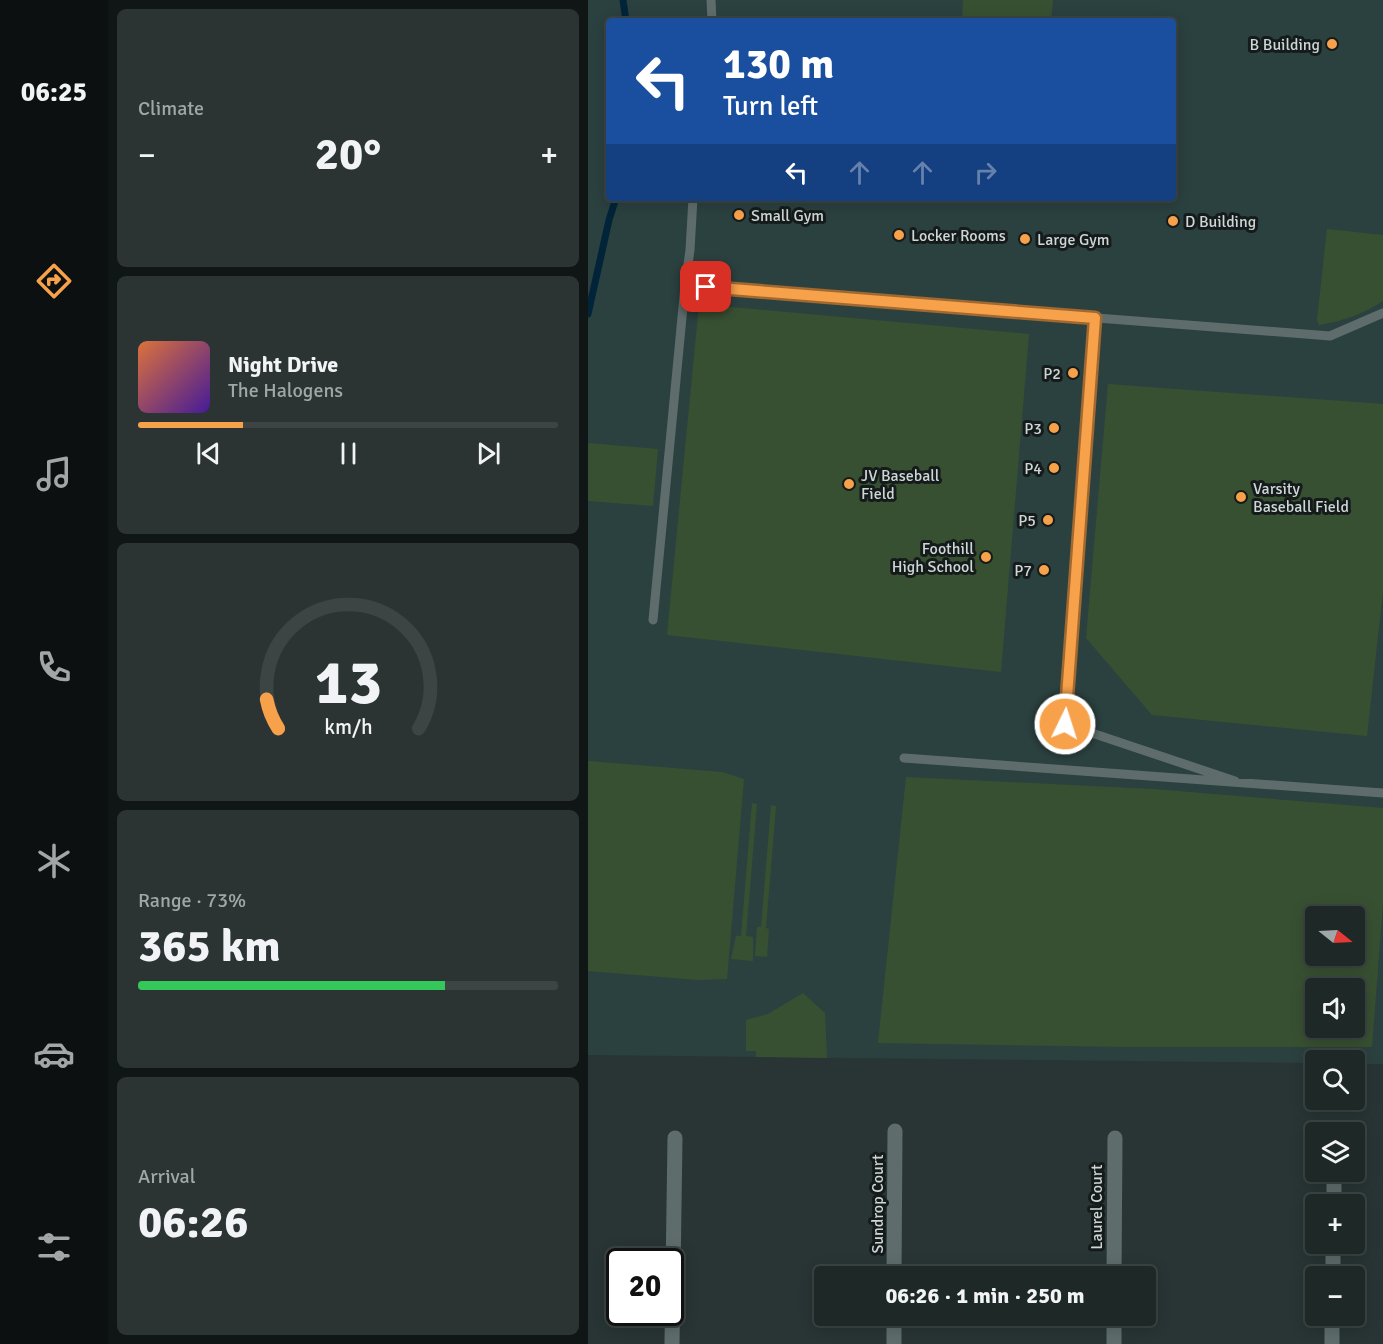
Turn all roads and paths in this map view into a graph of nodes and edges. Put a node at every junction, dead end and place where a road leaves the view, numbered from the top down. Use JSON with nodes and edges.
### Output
{"nodes":[{"id":1,"x":711,"y":0,"type":"edge"},
{"id":2,"x":712,"y":18,"type":"edge"},
{"id":3,"x":693,"y":201,"type":"edge"},
{"id":4,"x":685,"y":285,"type":"junction"},
{"id":5,"x":1383,"y":313,"type":"edge"},
{"id":6,"x":1095,"y":318,"type":"junction"},
{"id":7,"x":653,"y":620,"type":"dead end"},
{"id":8,"x":904,"y":758,"type":"dead end"},
{"id":9,"x":1234,"y":781,"type":"junction"},
{"id":10,"x":1383,"y":793,"type":"edge"},
{"id":11,"x":896,"y":1131,"type":"dead end"},
{"id":12,"x":675,"y":1138,"type":"dead end"},
{"id":13,"x":1114,"y":1138,"type":"dead end"},
{"id":14,"x":894,"y":1266,"type":"edge"},
{"id":15,"x":1114,"y":1266,"type":"edge"},
{"id":16,"x":894,"y":1326,"type":"edge"},
{"id":17,"x":1114,"y":1326,"type":"edge"},
{"id":18,"x":1332,"y":1326,"type":"edge"},
{"id":19,"x":672,"y":1344,"type":"edge"},
{"id":20,"x":894,"y":1344,"type":"edge"},
{"id":21,"x":1114,"y":1344,"type":"edge"},
{"id":22,"x":1332,"y":1344,"type":"edge"}],
"edges":[{"from":1,"to":2,"type":"lane"},
{"from":3,"to":4,"type":"lane"},
{"from":4,"to":6,"type":"lane"},
{"from":4,"to":7,"type":"lane"},
{"from":5,"to":6,"type":"lane"},
{"from":6,"to":9,"type":"lane"},
{"from":8,"to":9,"type":"lane"},
{"from":9,"to":10,"type":"lane"},
{"from":11,"to":14,"type":"street","name":"Sundrop Court"},
{"from":12,"to":19,"type":"street"},
{"from":13,"to":15,"type":"street","name":"Laurel Court"},
{"from":16,"to":20,"type":"street"},
{"from":17,"to":21,"type":"street"},
{"from":18,"to":22,"type":"street"}]}
